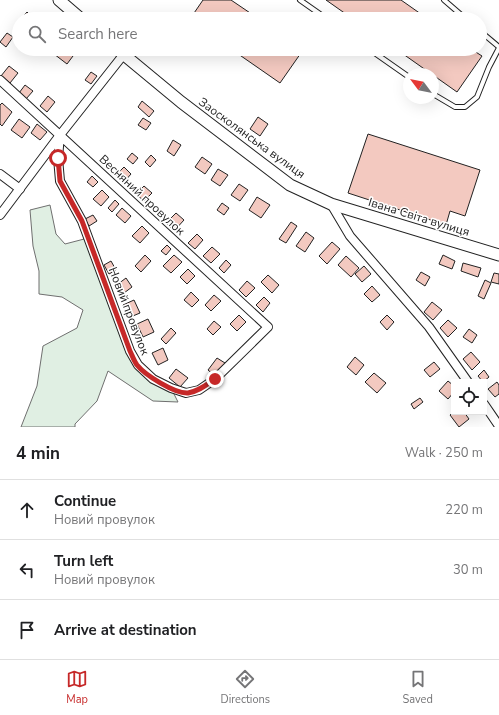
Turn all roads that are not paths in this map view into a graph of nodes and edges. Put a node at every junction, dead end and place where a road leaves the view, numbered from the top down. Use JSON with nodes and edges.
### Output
{"nodes":[{"id":1,"x":59,"y":0,"type":"edge"},
{"id":2,"x":300,"y":0,"type":"edge"},
{"id":3,"x":444,"y":0,"type":"edge"},
{"id":4,"x":74,"y":12,"type":"edge"},
{"id":5,"x":317,"y":12,"type":"edge"},
{"id":6,"x":458,"y":12,"type":"edge"},
{"id":7,"x":487,"y":37,"type":"edge"},
{"id":8,"x":499,"y":48,"type":"edge"},
{"id":9,"x":118,"y":56,"type":"edge"},
{"id":10,"x":126,"y":56,"type":"edge"},
{"id":11,"x":379,"y":56,"type":"edge"},
{"id":12,"x":403,"y":73,"type":"edge"},
{"id":13,"x":0,"y":80,"type":"edge"},
{"id":14,"x":439,"y":98,"type":"edge"},
{"id":15,"x":60,"y":135,"type":"junction"},
{"id":16,"x":0,"y":174,"type":"edge"},
{"id":17,"x":20,"y":189,"type":"junction"},
{"id":18,"x":331,"y":204,"type":"junction"},
{"id":19,"x":0,"y":215,"type":"edge"},
{"id":20,"x":499,"y":255,"type":"edge"},
{"id":21,"x":268,"y":327,"type":"joint"},
{"id":22,"x":466,"y":379,"type":"edge"},
{"id":23,"x":487,"y":408,"type":"edge"},
{"id":24,"x":499,"y":426,"type":"edge"}],
"edges":[{"from":1,"to":4,"type":"street"},
{"from":2,"to":5,"type":"lane"},
{"from":3,"to":6,"type":"lane"},
{"from":7,"to":8,"type":"lane"},
{"from":8,"to":14,"type":"lane"},
{"from":9,"to":15,"type":"street"},
{"from":10,"to":18,"type":"street","name":"Заосколянська вулиця"},
{"from":11,"to":12,"type":"lane"},
{"from":13,"to":15,"type":"street","name":"Весняний провулок"},
{"from":15,"to":17,"type":"street"},
{"from":15,"to":21,"type":"street","name":"Весняний провулок"},
{"from":15,"to":21,"type":"street","name":"Новий провулок"},
{"from":16,"to":17,"type":"street"},
{"from":17,"to":19,"type":"street"},
{"from":18,"to":20,"type":"street","name":"Івана Світа вулиця"},
{"from":18,"to":22,"type":"street"},
{"from":23,"to":24,"type":"street"}]}
